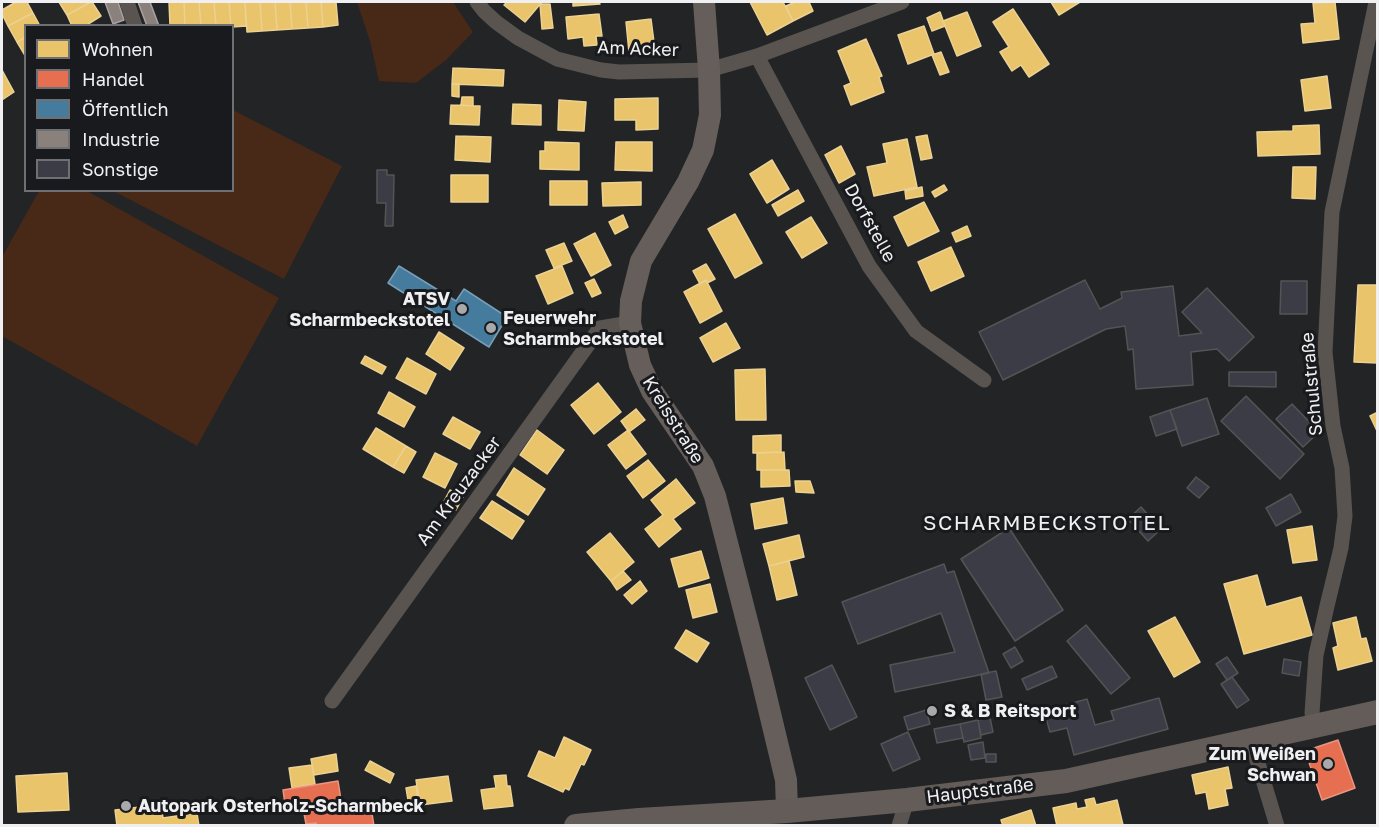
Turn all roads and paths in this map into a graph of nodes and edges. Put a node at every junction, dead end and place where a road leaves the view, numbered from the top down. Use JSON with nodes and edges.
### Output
{"nodes":[{"id":1,"x":127,"y":2,"type":"edge"},
{"id":2,"x":477,"y":2,"type":"edge"},
{"id":3,"x":705,"y":2,"type":"edge"},
{"id":4,"x":902,"y":2,"type":"edge"},
{"id":5,"x":1376,"y":2,"type":"edge"},
{"id":6,"x":134,"y":24,"type":"edge"},
{"id":7,"x":757,"y":56,"type":"junction"},
{"id":8,"x":709,"y":70,"type":"junction"},
{"id":9,"x":630,"y":323,"type":"junction"},
{"id":10,"x":984,"y":380,"type":"dead end"},
{"id":11,"x":332,"y":701,"type":"dead end"},
{"id":12,"x":1377,"y":712,"type":"edge"},
{"id":13,"x":1315,"y":727,"type":"junction"},
{"id":14,"x":1251,"y":740,"type":"junction"},
{"id":15,"x":907,"y":800,"type":"junction"},
{"id":16,"x":787,"y":811,"type":"junction"},
{"id":17,"x":576,"y":825,"type":"edge"},
{"id":18,"x":899,"y":825,"type":"edge"},
{"id":19,"x":1276,"y":825,"type":"edge"}],
"edges":[{"from":1,"to":6,"type":"street"},
{"from":2,"to":8,"type":"street","name":"Am Acker"},
{"from":3,"to":8,"type":"street","name":"Kreisstraße"},
{"from":4,"to":7,"type":"street","name":"Am Acker"},
{"from":5,"to":13,"type":"street","name":"Schulstraße"},
{"from":7,"to":8,"type":"street","name":"Am Acker"},
{"from":7,"to":10,"type":"street","name":"Dorfstelle"},
{"from":8,"to":9,"type":"street","name":"Kreisstraße"},
{"from":9,"to":11,"type":"street","name":"Am Kreuzacker"},
{"from":9,"to":16,"type":"street","name":"Kreisstraße"},
{"from":12,"to":13,"type":"main road","name":"Hauptstraße"},
{"from":13,"to":14,"type":"main road","name":"Hauptstraße"},
{"from":14,"to":15,"type":"main road","name":"Hauptstraße"},
{"from":14,"to":19,"type":"street"},
{"from":15,"to":16,"type":"main road","name":"Hauptstraße"},
{"from":15,"to":18,"type":"street"},
{"from":16,"to":17,"type":"main road","name":"Hauptstraße"}]}
